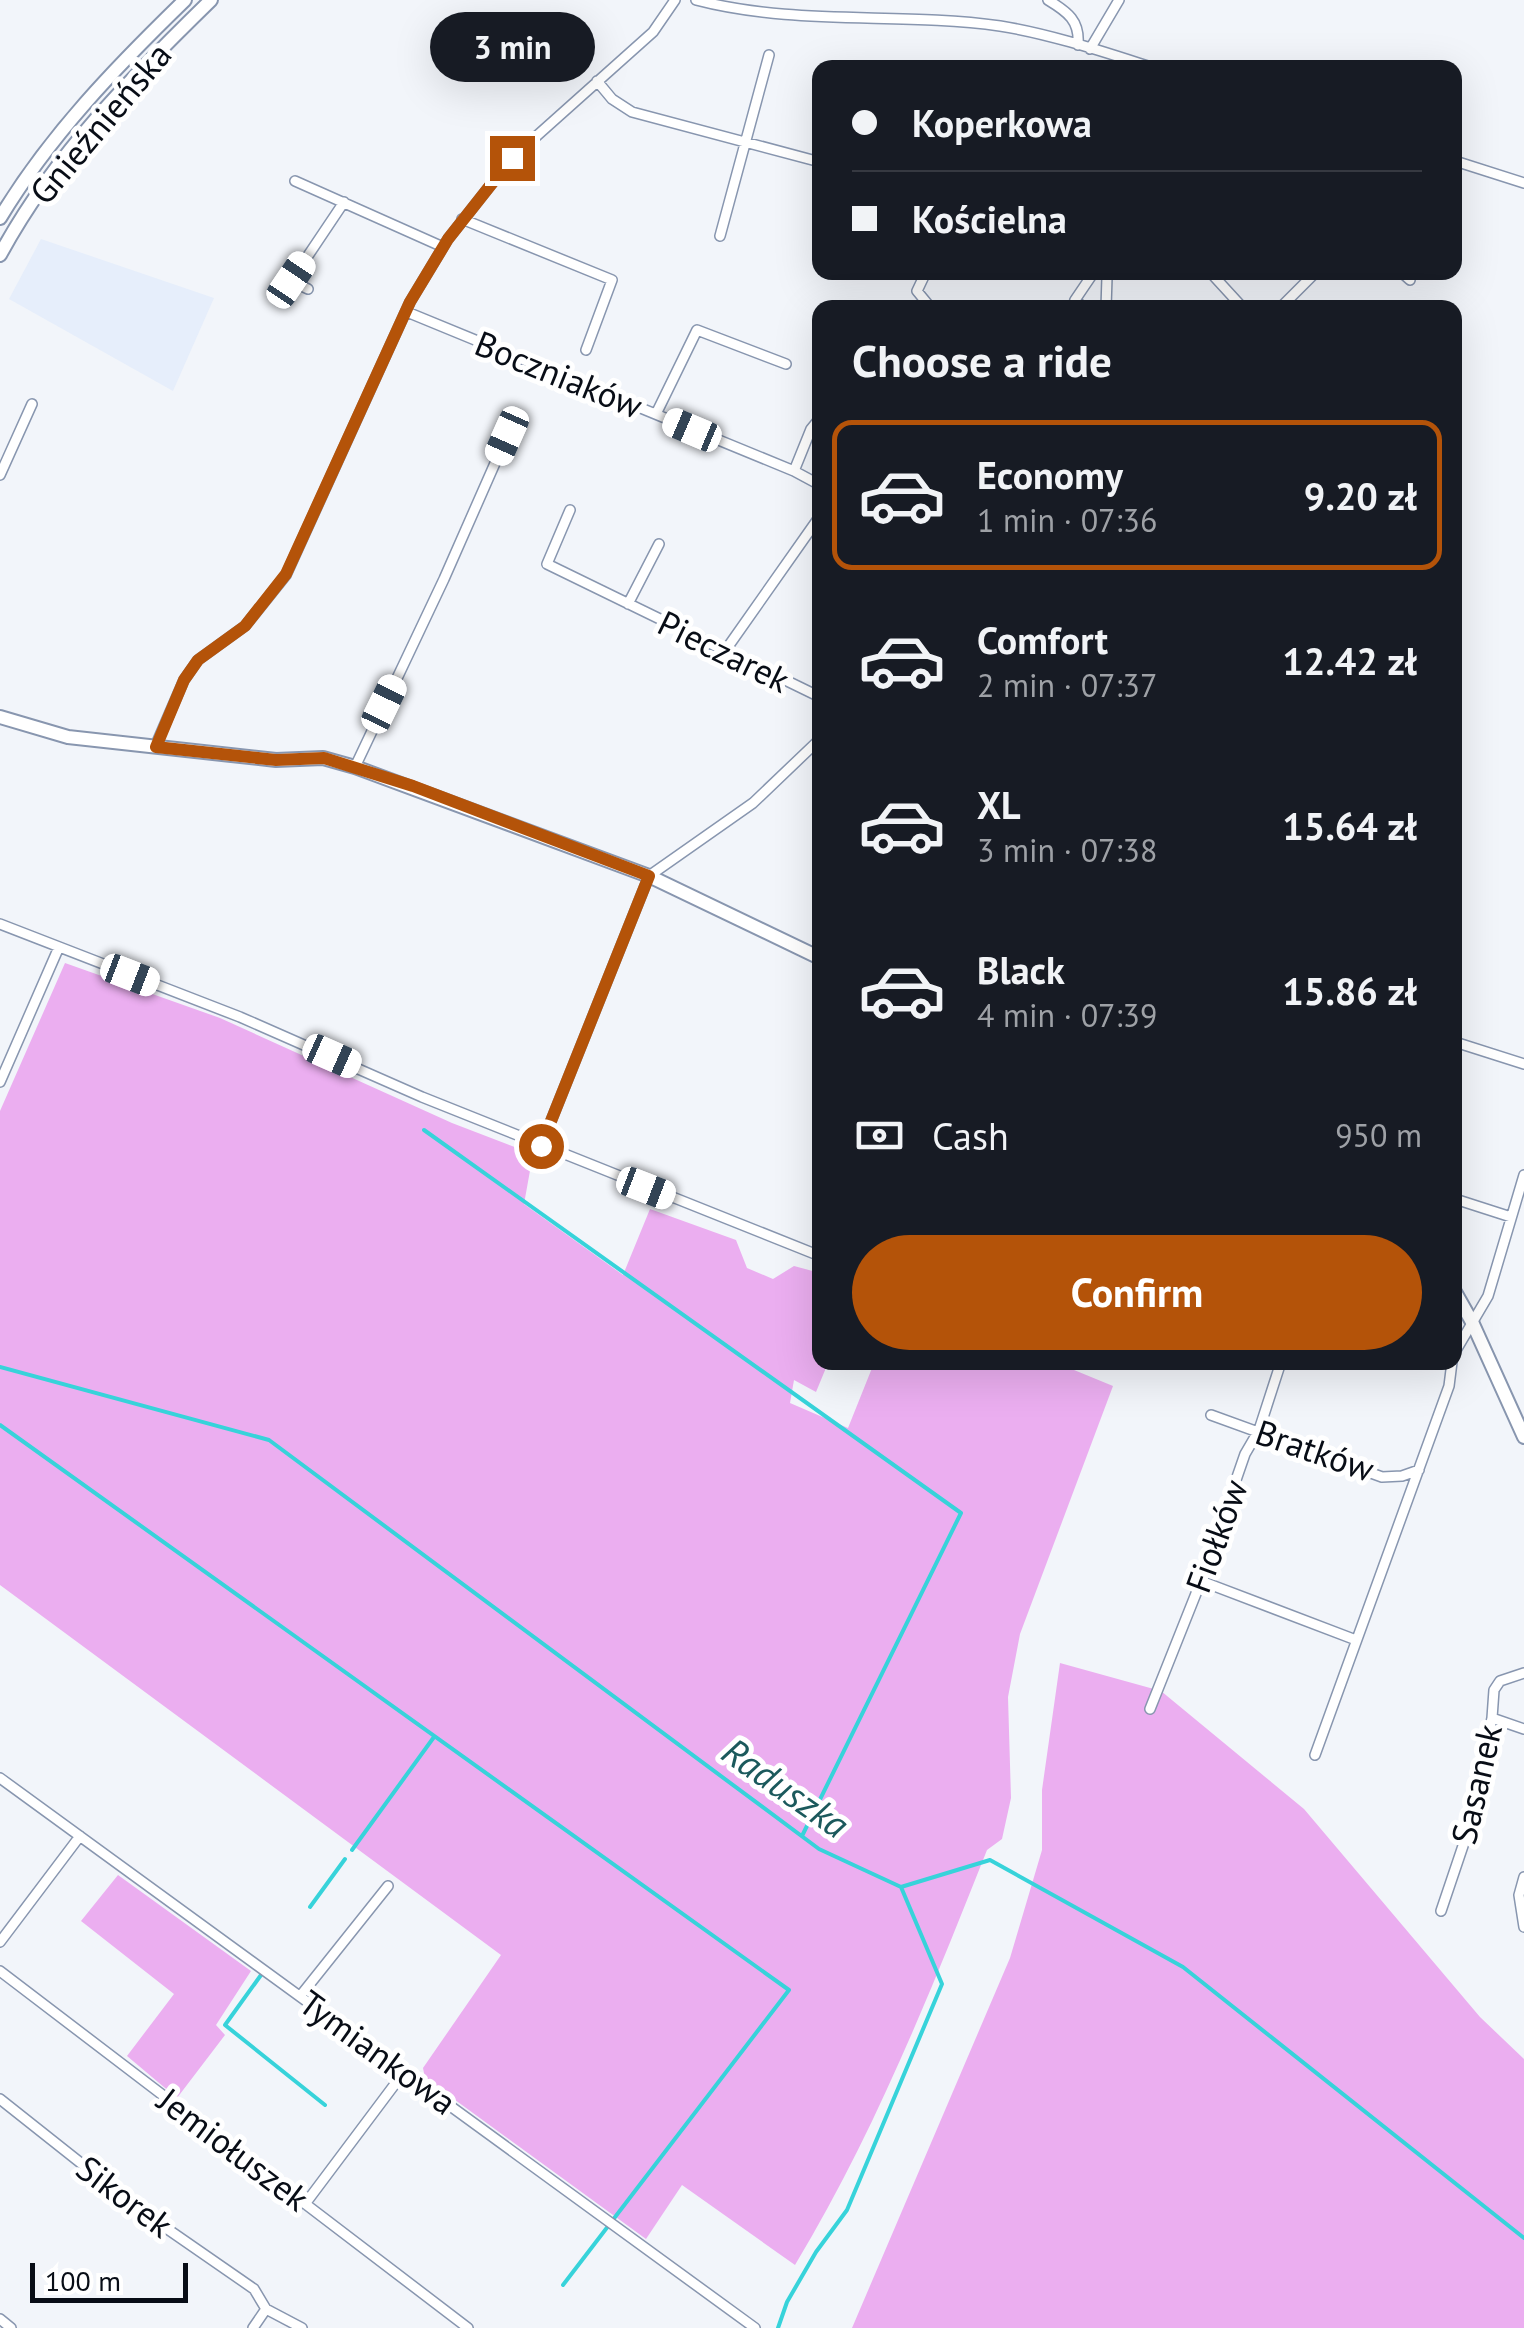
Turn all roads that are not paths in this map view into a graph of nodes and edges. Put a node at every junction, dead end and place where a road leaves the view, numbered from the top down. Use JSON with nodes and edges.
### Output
{"nodes":[{"id":1,"x":185,"y":0,"type":"edge"},
{"id":2,"x":211,"y":0,"type":"edge"},
{"id":3,"x":675,"y":0,"type":"edge"},
{"id":4,"x":696,"y":0,"type":"edge"},
{"id":5,"x":1048,"y":0,"type":"edge"},
{"id":6,"x":1119,"y":0,"type":"edge"},
{"id":7,"x":1078,"y":45,"type":"junction"},
{"id":8,"x":1090,"y":48,"type":"junction"},
{"id":9,"x":769,"y":55,"type":"dead end"},
{"id":10,"x":1128,"y":60,"type":"edge"},
{"id":11,"x":597,"y":81,"type":"junction"},
{"id":12,"x":747,"y":143,"type":"junction"},
{"id":13,"x":812,"y":160,"type":"edge"},
{"id":14,"x":1462,"y":164,"type":"edge"},
{"id":15,"x":295,"y":181,"type":"dead end"},
{"id":16,"x":1524,"y":183,"type":"edge"},
{"id":17,"x":344,"y":202,"type":"junction"},
{"id":18,"x":0,"y":218,"type":"edge"},
{"id":19,"x":462,"y":219,"type":"junction"},
{"id":20,"x":720,"y":236,"type":"dead end"},
{"id":21,"x":443,"y":247,"type":"junction"},
{"id":22,"x":0,"y":255,"type":"edge"},
{"id":23,"x":924,"y":280,"type":"edge"},
{"id":24,"x":1091,"y":280,"type":"edge"},
{"id":25,"x":1217,"y":280,"type":"edge"},
{"id":26,"x":1308,"y":280,"type":"edge"},
{"id":27,"x":308,"y":289,"type":"dead end"},
{"id":28,"x":919,"y":296,"type":"junction"},
{"id":29,"x":916,"y":300,"type":"edge"},
{"id":30,"x":923,"y":300,"type":"edge"},
{"id":31,"x":1075,"y":300,"type":"edge"},
{"id":32,"x":1236,"y":300,"type":"edge"},
{"id":33,"x":1288,"y":300,"type":"edge"},
{"id":34,"x":406,"y":312,"type":"junction"},
{"id":35,"x":586,"y":350,"type":"dead end"},
{"id":36,"x":786,"y":364,"type":"dead end"},
{"id":37,"x":32,"y":404,"type":"dead end"},
{"id":38,"x":656,"y":414,"type":"junction"},
{"id":39,"x":812,"y":429,"type":"edge"},
{"id":40,"x":507,"y":436,"type":"dead end"},
{"id":41,"x":794,"y":471,"type":"junction"},
{"id":42,"x":0,"y":475,"type":"edge"},
{"id":43,"x":812,"y":481,"type":"edge"},
{"id":44,"x":570,"y":510,"type":"dead end"},
{"id":45,"x":812,"y":527,"type":"edge"},
{"id":46,"x":659,"y":544,"type":"dead end"},
{"id":47,"x":628,"y":604,"type":"junction"},
{"id":48,"x":725,"y":651,"type":"junction"},
{"id":49,"x":812,"y":694,"type":"edge"},
{"id":50,"x":0,"y":716,"type":"edge"},
{"id":51,"x":156,"y":747,"type":"junction"},
{"id":52,"x":812,"y":747,"type":"edge"},
{"id":53,"x":354,"y":767,"type":"junction"},
{"id":54,"x":649,"y":876,"type":"junction"},
{"id":55,"x":0,"y":924,"type":"edge"},
{"id":56,"x":59,"y":947,"type":"junction"},
{"id":57,"x":812,"y":954,"type":"edge"},
{"id":58,"x":1462,"y":1045,"type":"edge"},
{"id":59,"x":1524,"y":1064,"type":"edge"},
{"id":60,"x":0,"y":1082,"type":"edge"},
{"id":61,"x":541,"y":1146,"type":"junction"},
{"id":62,"x":1524,"y":1175,"type":"edge"},
{"id":63,"x":1462,"y":1201,"type":"edge"},
{"id":64,"x":1512,"y":1217,"type":"junction"},
{"id":65,"x":812,"y":1253,"type":"edge"},
{"id":66,"x":1462,"y":1304,"type":"edge"},
{"id":67,"x":1472,"y":1322,"type":"junction"},
{"id":68,"x":1462,"y":1340,"type":"edge"},
{"id":69,"x":1278,"y":1370,"type":"edge"},
{"id":70,"x":1451,"y":1370,"type":"edge"},
{"id":71,"x":1210,"y":1415,"type":"dead end"},
{"id":72,"x":1258,"y":1430,"type":"junction"},
{"id":73,"x":1524,"y":1437,"type":"edge"},
{"id":74,"x":1419,"y":1470,"type":"junction"},
{"id":75,"x":1201,"y":1581,"type":"junction"},
{"id":76,"x":1356,"y":1640,"type":"junction"},
{"id":77,"x":1524,"y":1673,"type":"edge"},
{"id":78,"x":1150,"y":1709,"type":"dead end"},
{"id":79,"x":1492,"y":1718,"type":"junction"},
{"id":80,"x":1524,"y":1729,"type":"edge"},
{"id":81,"x":1315,"y":1755,"type":"dead end"},
{"id":82,"x":0,"y":1778,"type":"edge"},
{"id":83,"x":80,"y":1836,"type":"junction"},
{"id":84,"x":1524,"y":1877,"type":"edge"},
{"id":85,"x":388,"y":1886,"type":"dead end"},
{"id":86,"x":1441,"y":1910,"type":"dead end"},
{"id":87,"x":1524,"y":1927,"type":"edge"},
{"id":88,"x":0,"y":1942,"type":"edge"},
{"id":89,"x":0,"y":1970,"type":"edge"},
{"id":90,"x":301,"y":1995,"type":"junction"},
{"id":91,"x":404,"y":2072,"type":"junction"},
{"id":92,"x":0,"y":2100,"type":"edge"},
{"id":93,"x":305,"y":2204,"type":"junction"},
{"id":94,"x":266,"y":2309,"type":"junction"},
{"id":95,"x":0,"y":2320,"type":"edge"},
{"id":96,"x":11,"y":2328,"type":"edge"},
{"id":97,"x":253,"y":2328,"type":"edge"},
{"id":98,"x":302,"y":2328,"type":"edge"},
{"id":99,"x":468,"y":2328,"type":"edge"},
{"id":100,"x":755,"y":2328,"type":"edge"}],
"edges":[{"from":1,"to":18,"type":"street","name":"Gnieźnieńska"},
{"from":2,"to":22,"type":"street","name":"Gnieźnieńska"},
{"from":3,"to":11,"type":"street"},
{"from":4,"to":7,"type":"street"},
{"from":5,"to":7,"type":"street"},
{"from":6,"to":8,"type":"street"},
{"from":7,"to":8,"type":"street"},
{"from":8,"to":10,"type":"street"},
{"from":9,"to":12,"type":"street"},
{"from":11,"to":12,"type":"street"},
{"from":11,"to":19,"type":"street"},
{"from":12,"to":13,"type":"street"},
{"from":12,"to":20,"type":"street"},
{"from":14,"to":16,"type":"street"},
{"from":15,"to":17,"type":"street"},
{"from":17,"to":21,"type":"street"},
{"from":17,"to":27,"type":"street"},
{"from":19,"to":21,"type":"street"},
{"from":19,"to":35,"type":"street"},
{"from":21,"to":34,"type":"street"},
{"from":23,"to":28,"type":"street"},
{"from":24,"to":31,"type":"street"},
{"from":25,"to":32,"type":"street"},
{"from":26,"to":33,"type":"street"},
{"from":28,"to":29,"type":"street"},
{"from":28,"to":30,"type":"street"},
{"from":34,"to":38,"type":"street","name":"Boczniaków"},
{"from":34,"to":51,"type":"street"},
{"from":36,"to":38,"type":"street"},
{"from":37,"to":42,"type":"street"},
{"from":38,"to":41,"type":"street","name":"Boczniaków"},
{"from":39,"to":41,"type":"street"},
{"from":40,"to":53,"type":"street"},
{"from":41,"to":43,"type":"street","name":"Boczniaków"},
{"from":44,"to":47,"type":"street","name":"Pieczarek"},
{"from":45,"to":48,"type":"street"},
{"from":46,"to":47,"type":"street","name":"Pieczarek"},
{"from":47,"to":48,"type":"street","name":"Pieczarek"},
{"from":48,"to":49,"type":"street","name":"Pieczarek"},
{"from":50,"to":51,"type":"street"},
{"from":51,"to":53,"type":"street"},
{"from":52,"to":54,"type":"street"},
{"from":53,"to":54,"type":"street"},
{"from":54,"to":57,"type":"street"},
{"from":54,"to":61,"type":"street"},
{"from":55,"to":56,"type":"street"},
{"from":56,"to":60,"type":"street"},
{"from":56,"to":61,"type":"street"},
{"from":58,"to":59,"type":"street"},
{"from":61,"to":65,"type":"street"},
{"from":62,"to":64,"type":"street"},
{"from":63,"to":64,"type":"street"},
{"from":64,"to":67,"type":"street"},
{"from":66,"to":67,"type":"street"},
{"from":67,"to":68,"type":"street"},
{"from":67,"to":73,"type":"street"},
{"from":69,"to":72,"type":"street","name":"Fiołków"},
{"from":70,"to":74,"type":"street","name":"Bratków"},
{"from":71,"to":72,"type":"street","name":"Bratków"},
{"from":72,"to":74,"type":"street","name":"Bratków"},
{"from":72,"to":75,"type":"street","name":"Fiołków"},
{"from":74,"to":76,"type":"street","name":"Bratków"},
{"from":75,"to":76,"type":"street"},
{"from":75,"to":78,"type":"street","name":"Fiołków"},
{"from":76,"to":81,"type":"street","name":"Bratków"},
{"from":77,"to":79,"type":"street","name":"Sasanek"},
{"from":79,"to":80,"type":"street"},
{"from":79,"to":86,"type":"street","name":"Sasanek"},
{"from":82,"to":83,"type":"street","name":"Tymiankowa"},
{"from":83,"to":88,"type":"street"},
{"from":83,"to":90,"type":"street","name":"Tymiankowa"},
{"from":84,"to":87,"type":"street"},
{"from":85,"to":90,"type":"street"},
{"from":89,"to":93,"type":"street","name":"Jemiołuszek"},
{"from":90,"to":91,"type":"street","name":"Tymiankowa"},
{"from":91,"to":93,"type":"street"},
{"from":91,"to":100,"type":"street","name":"Tymiankowa"},
{"from":92,"to":94,"type":"street","name":"Sikorek"},
{"from":93,"to":99,"type":"street","name":"Jemiołuszek"},
{"from":94,"to":97,"type":"street"},
{"from":94,"to":98,"type":"street"},
{"from":95,"to":96,"type":"street"}]}
